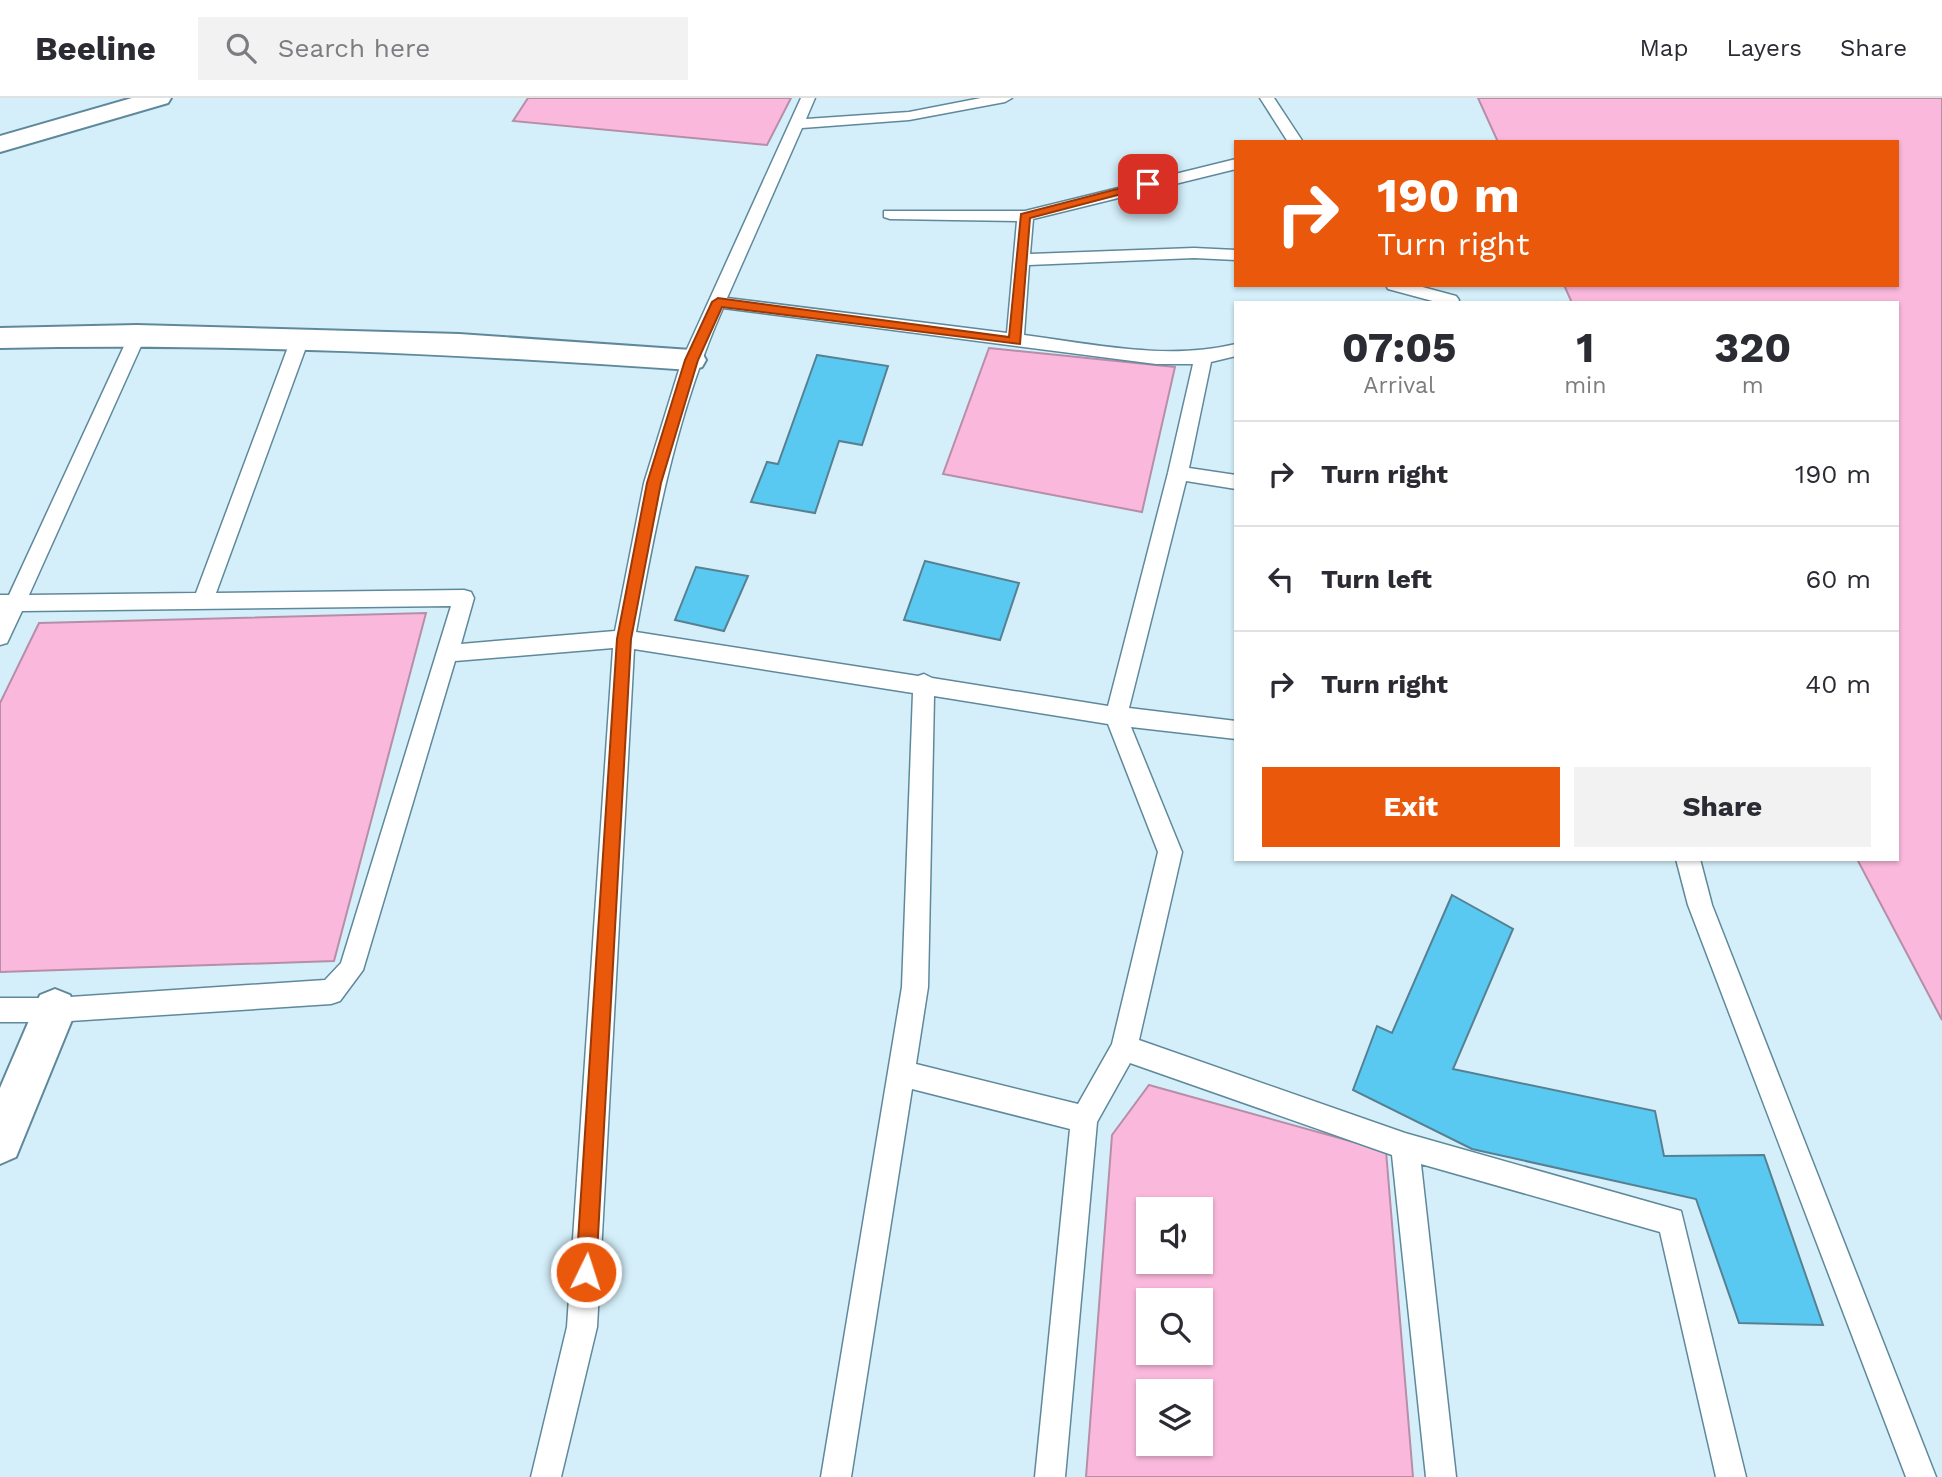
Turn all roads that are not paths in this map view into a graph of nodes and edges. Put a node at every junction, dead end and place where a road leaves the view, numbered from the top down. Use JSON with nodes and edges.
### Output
{"nodes":[{"id":1,"x":159,"y":98,"type":"edge"},
{"id":2,"x":807,"y":98,"type":"edge"},
{"id":3,"x":1004,"y":98,"type":"edge"},
{"id":4,"x":1267,"y":98,"type":"edge"},
{"id":5,"x":795,"y":124,"type":"junction"},
{"id":6,"x":1295,"y":140,"type":"edge"},
{"id":7,"x":0,"y":144,"type":"edge"},
{"id":8,"x":1234,"y":164,"type":"edge"},
{"id":9,"x":890,"y":214,"type":"dead end"},
{"id":10,"x":1025,"y":216,"type":"junction"},
{"id":11,"x":1234,"y":255,"type":"edge"},
{"id":12,"x":1022,"y":260,"type":"junction"},
{"id":13,"x":1401,"y":287,"type":"edge"},
{"id":14,"x":1450,"y":300,"type":"dead end"},
{"id":15,"x":718,"y":302,"type":"junction"},
{"id":16,"x":137,"y":335,"type":"junction"},
{"id":17,"x":0,"y":338,"type":"edge"},
{"id":18,"x":300,"y":338,"type":"junction"},
{"id":19,"x":1015,"y":341,"type":"junction"},
{"id":20,"x":1234,"y":350,"type":"edge"},
{"id":21,"x":1203,"y":358,"type":"junction"},
{"id":22,"x":691,"y":360,"type":"junction"},
{"id":23,"x":1178,"y":473,"type":"junction"},
{"id":24,"x":1234,"y":482,"type":"edge"},
{"id":25,"x":203,"y":601,"type":"junction"},
{"id":26,"x":8,"y":603,"type":"edge"},
{"id":27,"x":0,"y":637,"type":"edge"},
{"id":28,"x":624,"y":639,"type":"junction"},
{"id":29,"x":449,"y":653,"type":"junction"},
{"id":30,"x":924,"y":683,"type":"junction"},
{"id":31,"x":1116,"y":716,"type":"junction"},
{"id":32,"x":1234,"y":730,"type":"edge"},
{"id":33,"x":1689,"y":861,"type":"edge"},
{"id":34,"x":0,"y":1010,"type":"edge"},
{"id":35,"x":55,"y":1010,"type":"junction"},
{"id":36,"x":1124,"y":1048,"type":"junction"},
{"id":37,"x":901,"y":1073,"type":"junction"},
{"id":38,"x":1084,"y":1119,"type":"junction"},
{"id":39,"x":0,"y":1141,"type":"edge"},
{"id":40,"x":1405,"y":1146,"type":"junction"},
{"id":41,"x":546,"y":1477,"type":"edge"},
{"id":42,"x":836,"y":1477,"type":"edge"},
{"id":43,"x":1050,"y":1477,"type":"edge"},
{"id":44,"x":1441,"y":1477,"type":"edge"},
{"id":45,"x":1731,"y":1477,"type":"edge"},
{"id":46,"x":1921,"y":1477,"type":"edge"}],
"edges":[{"from":1,"to":7,"type":"street"},
{"from":2,"to":5,"type":"lane"},
{"from":3,"to":5,"type":"lane"},
{"from":4,"to":6,"type":"lane"},
{"from":5,"to":15,"type":"lane"},
{"from":8,"to":10,"type":"lane"},
{"from":9,"to":10,"type":"lane"},
{"from":10,"to":12,"type":"lane"},
{"from":11,"to":12,"type":"lane"},
{"from":12,"to":19,"type":"lane"},
{"from":13,"to":14,"type":"lane"},
{"from":15,"to":19,"type":"lane"},
{"from":15,"to":22,"type":"lane"},
{"from":16,"to":17,"type":"street"},
{"from":16,"to":18,"type":"street"},
{"from":16,"to":26,"type":"lane"},
{"from":18,"to":22,"type":"street"},
{"from":18,"to":25,"type":"lane"},
{"from":19,"to":21,"type":"lane"},
{"from":20,"to":21,"type":"lane"},
{"from":21,"to":23,"type":"lane"},
{"from":22,"to":28,"type":"lane"},
{"from":23,"to":24,"type":"lane"},
{"from":23,"to":31,"type":"lane"},
{"from":25,"to":26,"type":"lane"},
{"from":25,"to":29,"type":"lane"},
{"from":26,"to":27,"type":"lane"},
{"from":28,"to":29,"type":"lane"},
{"from":28,"to":30,"type":"lane"},
{"from":28,"to":41,"type":"lane"},
{"from":29,"to":35,"type":"lane"},
{"from":30,"to":31,"type":"lane"},
{"from":30,"to":37,"type":"lane"},
{"from":31,"to":32,"type":"lane"},
{"from":31,"to":36,"type":"lane"},
{"from":33,"to":46,"type":"lane"},
{"from":34,"to":35,"type":"lane"},
{"from":35,"to":39,"type":"street"},
{"from":36,"to":38,"type":"lane"},
{"from":36,"to":40,"type":"lane"},
{"from":37,"to":38,"type":"lane"},
{"from":37,"to":42,"type":"lane"},
{"from":38,"to":43,"type":"lane"},
{"from":40,"to":44,"type":"lane"},
{"from":40,"to":45,"type":"lane"}]}
